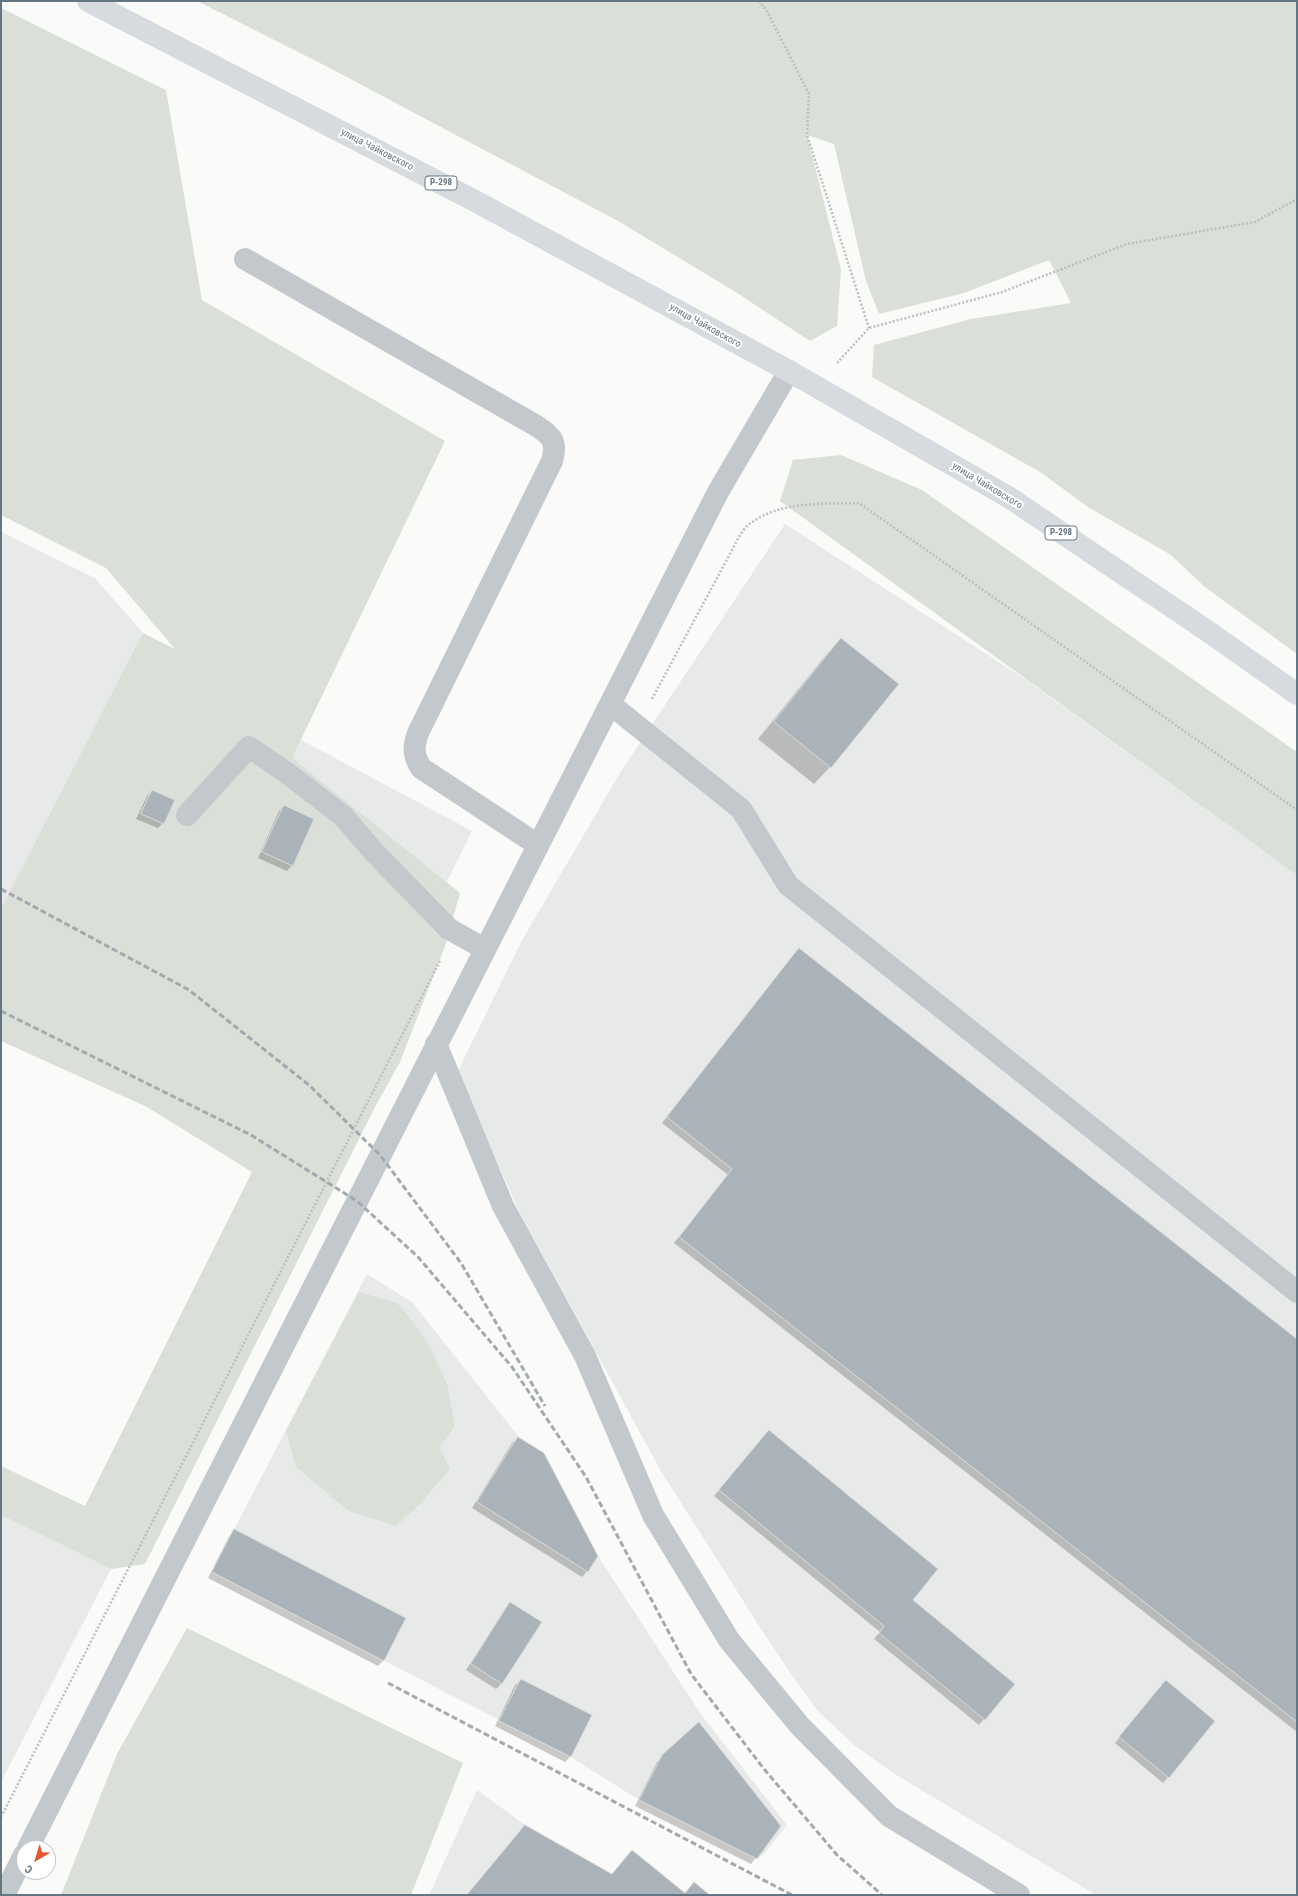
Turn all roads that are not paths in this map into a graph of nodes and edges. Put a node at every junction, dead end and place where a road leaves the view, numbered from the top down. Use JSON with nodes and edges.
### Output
{"nodes":[{"id":1,"x":88,"y":1,"type":"edge"},
{"id":2,"x":245,"y":259,"type":"dead end"},
{"id":3,"x":789,"y":371,"type":"junction"},
{"id":4,"x":1297,"y":694,"type":"edge"},
{"id":5,"x":610,"y":704,"type":"junction"},
{"id":6,"x":187,"y":815,"type":"dead end"},
{"id":7,"x":538,"y":845,"type":"junction"},
{"id":8,"x":485,"y":949,"type":"junction"},
{"id":9,"x":436,"y":1044,"type":"junction"},
{"id":10,"x":1297,"y":1292,"type":"edge"},
{"id":11,"x":32,"y":1840,"type":"edge"},
{"id":12,"x":16,"y":1871,"type":"edge"},
{"id":13,"x":4,"y":1895,"type":"edge"},
{"id":14,"x":1019,"y":1895,"type":"edge"}],
"edges":[{"from":1,"to":3,"type":"highway","name":"улица Чайковского","number":"Р-298"},
{"from":2,"to":7,"type":"street"},
{"from":3,"to":4,"type":"highway","name":"улица Чайковского","number":"Р-298"},
{"from":3,"to":5,"type":"street"},
{"from":5,"to":7,"type":"street"},
{"from":5,"to":10,"type":"street"},
{"from":6,"to":8,"type":"street"},
{"from":7,"to":8,"type":"street"},
{"from":8,"to":9,"type":"street"},
{"from":9,"to":11,"type":"street"},
{"from":9,"to":14,"type":"street"},
{"from":12,"to":13,"type":"street"}]}
